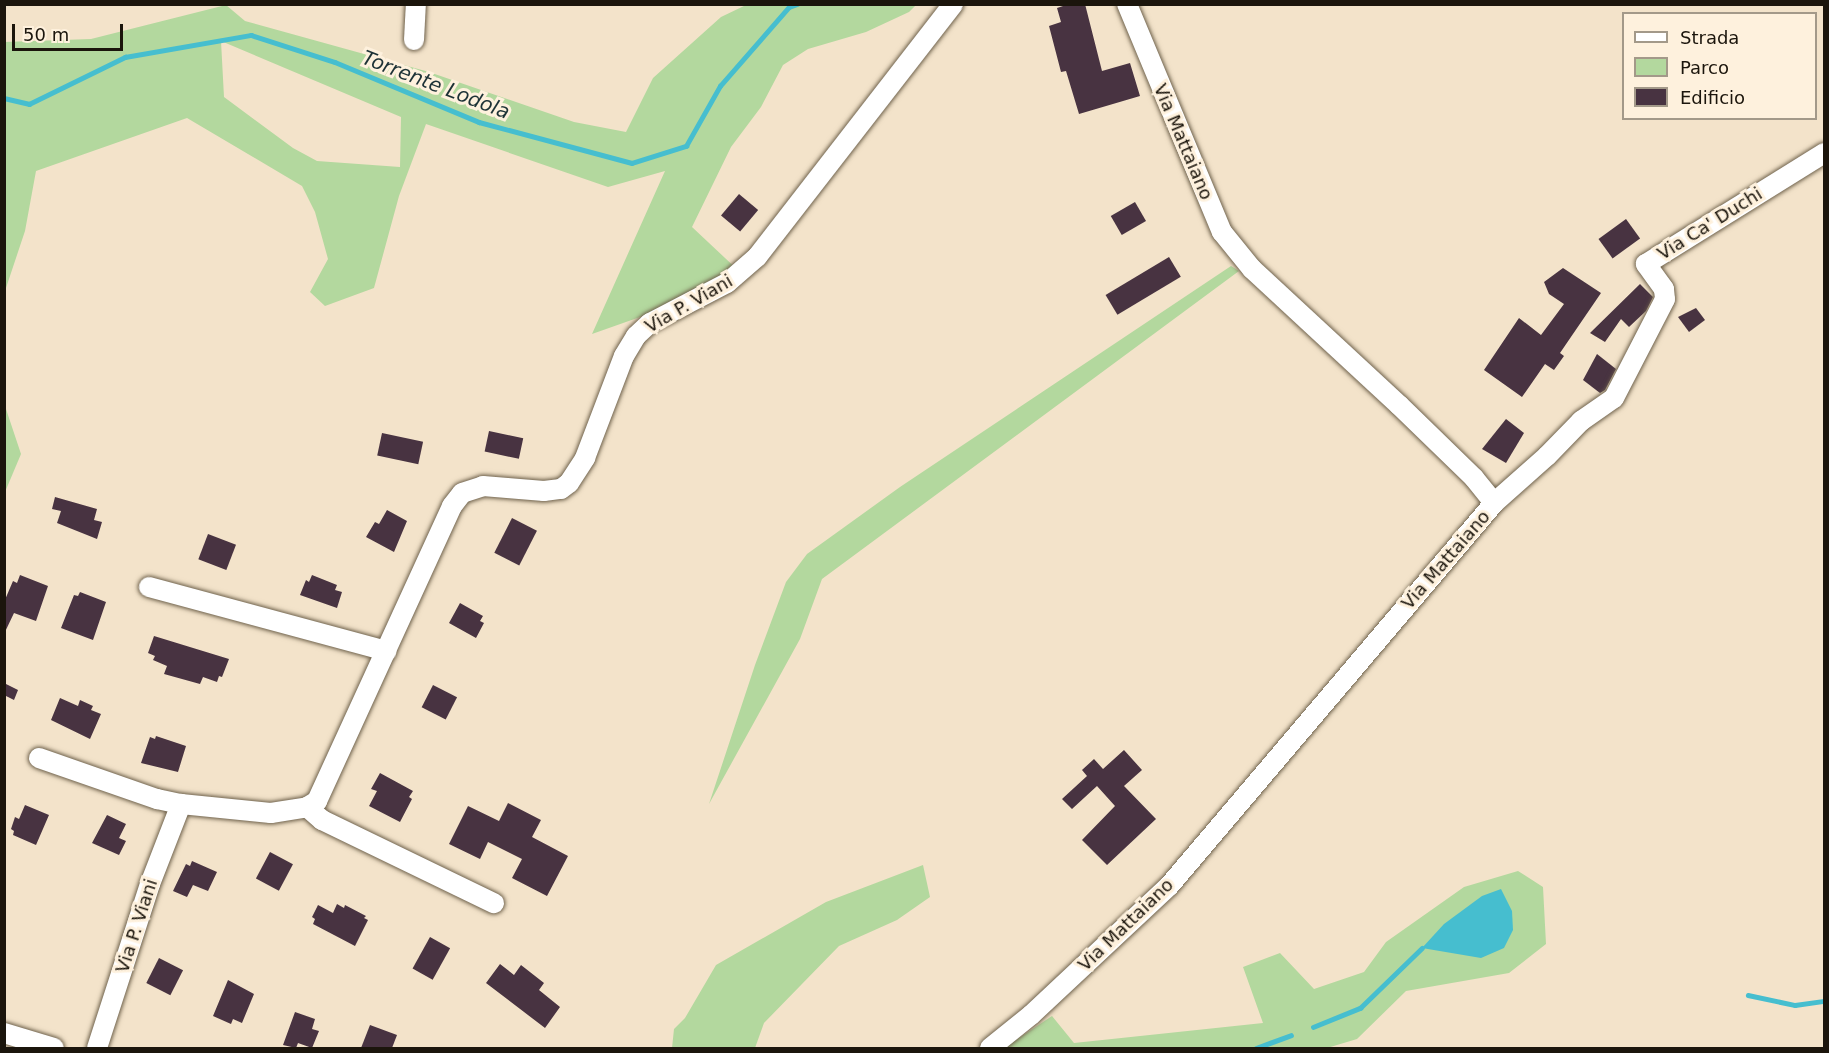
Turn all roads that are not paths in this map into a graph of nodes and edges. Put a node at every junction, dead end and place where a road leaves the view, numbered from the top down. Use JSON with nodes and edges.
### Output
{"nodes":[{"id":1,"x":416,"y":4,"type":"edge"},
{"id":2,"x":953,"y":4,"type":"edge"},
{"id":3,"x":1127,"y":4,"type":"edge"},
{"id":4,"x":414,"y":40,"type":"dead end"},
{"id":5,"x":1824,"y":153,"type":"edge"},
{"id":6,"x":1494,"y":503,"type":"junction"},
{"id":7,"x":149,"y":587,"type":"dead end"},
{"id":8,"x":387,"y":651,"type":"junction"},
{"id":9,"x":39,"y":758,"type":"dead end"},
{"id":10,"x":181,"y":804,"type":"junction"},
{"id":11,"x":307,"y":807,"type":"junction"},
{"id":12,"x":494,"y":903,"type":"dead end"},
{"id":13,"x":6,"y":1036,"type":"edge"},
{"id":14,"x":54,"y":1048,"type":"edge"},
{"id":15,"x":97,"y":1048,"type":"edge"},
{"id":16,"x":990,"y":1048,"type":"edge"}],
"edges":[{"from":1,"to":4,"type":"street"},
{"from":2,"to":8,"type":"street","name":"Via P. Viani"},
{"from":3,"to":6,"type":"street","name":"Via Mattaiano"},
{"from":5,"to":6,"type":"street","name":"Via Ca' Duchi"},
{"from":6,"to":16,"type":"street","name":"Via Mattaiano"},
{"from":7,"to":8,"type":"street"},
{"from":8,"to":11,"type":"street","name":"Via P. Viani"},
{"from":9,"to":10,"type":"street"},
{"from":10,"to":11,"type":"street"},
{"from":10,"to":15,"type":"street","name":"Via P. Viani"},
{"from":11,"to":12,"type":"street"},
{"from":13,"to":14,"type":"street"}]}
